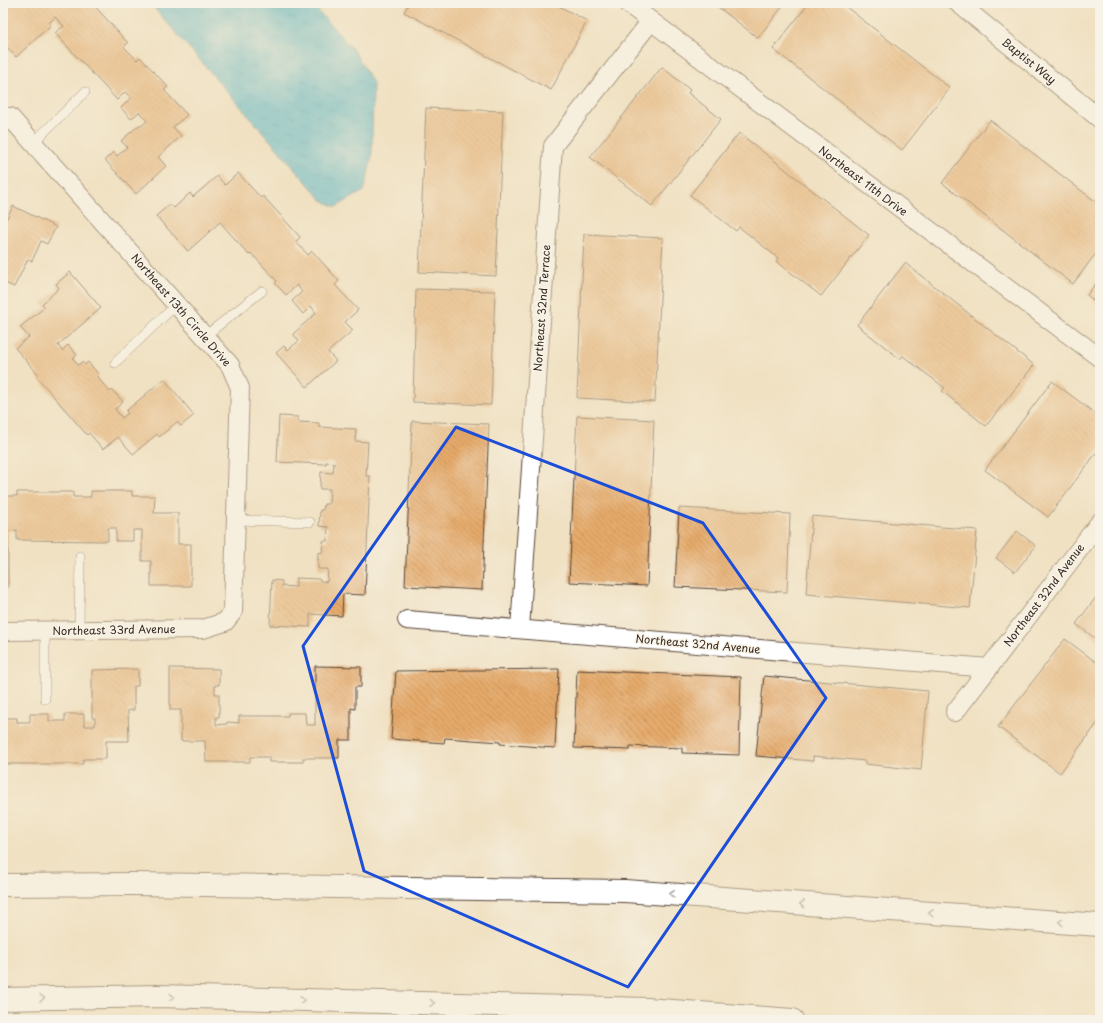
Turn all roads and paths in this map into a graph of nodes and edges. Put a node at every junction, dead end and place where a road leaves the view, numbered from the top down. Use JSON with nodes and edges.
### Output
{"nodes":[{"id":1,"x":627,"y":3,"type":"edge"},
{"id":2,"x":958,"y":3,"type":"edge"},
{"id":3,"x":651,"y":21,"type":"junction"},
{"id":4,"x":85,"y":92,"type":"dead end"},
{"id":5,"x":1100,"y":119,"type":"edge"},
{"id":6,"x":5,"y":122,"type":"edge"},
{"id":7,"x":33,"y":143,"type":"junction"},
{"id":8,"x":262,"y":291,"type":"dead end"},
{"id":9,"x":177,"y":304,"type":"junction"},
{"id":10,"x":205,"y":336,"type":"junction"},
{"id":11,"x":1100,"y":358,"type":"edge"},
{"id":12,"x":115,"y":363,"type":"dead end"},
{"id":13,"x":236,"y":520,"type":"junction"},
{"id":14,"x":310,"y":522,"type":"dead end"},
{"id":15,"x":1100,"y":522,"type":"edge"},
{"id":16,"x":80,"y":556,"type":"dead end"},
{"id":17,"x":407,"y":620,"type":"dead end"},
{"id":18,"x":224,"y":622,"type":"joint"},
{"id":19,"x":520,"y":629,"type":"junction"},
{"id":20,"x":79,"y":630,"type":"junction"},
{"id":21,"x":3,"y":631,"type":"edge"},
{"id":22,"x":45,"y":631,"type":"junction"},
{"id":23,"x":989,"y":668,"type":"junction"},
{"id":24,"x":45,"y":699,"type":"dead end"},
{"id":25,"x":955,"y":712,"type":"dead end"},
{"id":26,"x":3,"y":885,"type":"edge"},
{"id":27,"x":1100,"y":925,"type":"edge"},
{"id":28,"x":3,"y":999,"type":"edge"},
{"id":29,"x":792,"y":1020,"type":"edge"}],
"edges":[{"from":1,"to":3,"type":"street","name":"Northeast 11th Drive"},
{"from":2,"to":5,"type":"street","name":"Baptist Way"},
{"from":3,"to":11,"type":"street","name":"Northeast 11th Drive"},
{"from":3,"to":19,"type":"street","name":"Northeast 32nd Terrace"},
{"from":4,"to":7,"type":"lane"},
{"from":6,"to":7,"type":"street","name":"Northeast 13th Circle Drive"},
{"from":7,"to":9,"type":"street","name":"Northeast 13th Circle Drive"},
{"from":8,"to":10,"type":"lane"},
{"from":9,"to":10,"type":"street","name":"Northeast 13th Circle Drive"},
{"from":9,"to":12,"type":"lane"},
{"from":10,"to":13,"type":"street","name":"Northeast 13th Circle Drive"},
{"from":13,"to":14,"type":"lane"},
{"from":13,"to":18,"type":"street","name":"Northeast 13th Circle Drive"},
{"from":15,"to":23,"type":"street","name":"Northeast 32nd Avenue"},
{"from":16,"to":20,"type":"lane"},
{"from":17,"to":19,"type":"street","name":"Northeast 32nd Avenue"},
{"from":18,"to":20,"type":"street","name":"Northeast 33rd Avenue"},
{"from":19,"to":23,"type":"street","name":"Northeast 32nd Avenue"},
{"from":20,"to":22,"type":"street","name":"Northeast 33rd Avenue"},
{"from":21,"to":22,"type":"street","name":"Northeast 33rd Avenue"},
{"from":22,"to":24,"type":"lane"},
{"from":23,"to":25,"type":"street","name":"Northeast 32nd Avenue"},
{"from":27,"to":26,"type":"highway","one_way":true},
{"from":28,"to":29,"type":"highway","one_way":true}]}
